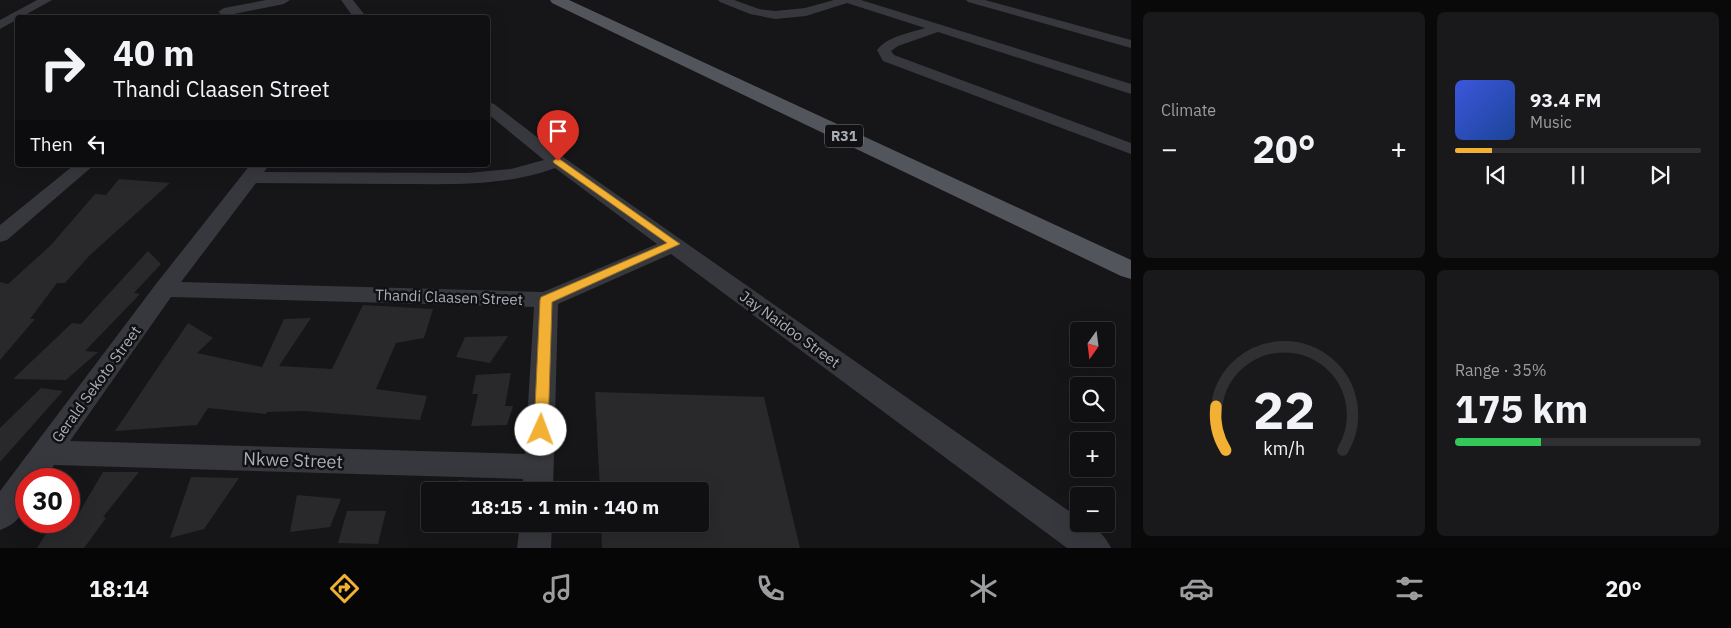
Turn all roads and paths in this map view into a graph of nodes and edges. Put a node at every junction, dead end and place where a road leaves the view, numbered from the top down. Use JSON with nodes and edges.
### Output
{"nodes":[{"id":1,"x":284,"y":0,"type":"edge"},
{"id":2,"x":346,"y":0,"type":"edge"},
{"id":3,"x":557,"y":0,"type":"edge"},
{"id":4,"x":724,"y":0,"type":"edge"},
{"id":5,"x":847,"y":0,"type":"edge"},
{"id":6,"x":972,"y":0,"type":"edge"},
{"id":7,"x":1017,"y":0,"type":"edge"},
{"id":8,"x":47,"y":1,"type":"edge"},
{"id":9,"x":997,"y":7,"type":"junction"},
{"id":10,"x":223,"y":12,"type":"edge"},
{"id":11,"x":20,"y":15,"type":"edge"},
{"id":12,"x":358,"y":15,"type":"edge"},
{"id":13,"x":15,"y":17,"type":"edge"},
{"id":14,"x":0,"y":25,"type":"edge"},
{"id":15,"x":939,"y":28,"type":"junction"},
{"id":16,"x":1123,"y":30,"type":"dead end"},
{"id":17,"x":1108,"y":37,"type":"junction"},
{"id":18,"x":1131,"y":44,"type":"edge"},
{"id":19,"x":1131,"y":89,"type":"edge"},
{"id":20,"x":490,"y":109,"type":"edge"},
{"id":21,"x":1129,"y":147,"type":"edge"},
{"id":22,"x":558,"y":161,"type":"junction"},
{"id":23,"x":83,"y":167,"type":"edge"},
{"id":24,"x":256,"y":171,"type":"edge"},
{"id":25,"x":0,"y":236,"type":"edge"},
{"id":26,"x":675,"y":244,"type":"junction"},
{"id":27,"x":1131,"y":270,"type":"edge"},
{"id":28,"x":164,"y":289,"type":"junction"},
{"id":29,"x":546,"y":300,"type":"junction"},
{"id":30,"x":46,"y":453,"type":"junction"},
{"id":31,"x":35,"y":468,"type":"edge"},
{"id":32,"x":539,"y":479,"type":"edge"},
{"id":33,"x":15,"y":496,"type":"edge"},
{"id":34,"x":0,"y":516,"type":"edge"},
{"id":35,"x":535,"y":532,"type":"edge"},
{"id":36,"x":534,"y":548,"type":"edge"},
{"id":37,"x":1094,"y":548,"type":"edge"}],
"edges":[{"from":1,"to":10,"type":"street"},
{"from":2,"to":12,"type":"street"},
{"from":3,"to":27,"type":"main road","number":"R31"},
{"from":4,"to":5,"type":"street"},
{"from":5,"to":15,"type":"street"},
{"from":6,"to":9,"type":"street"},
{"from":7,"to":9,"type":"street"},
{"from":8,"to":11,"type":"street"},
{"from":9,"to":17,"type":"street"},
{"from":13,"to":14,"type":"street"},
{"from":15,"to":19,"type":"street"},
{"from":15,"to":21,"type":"street"},
{"from":16,"to":17,"type":"street"},
{"from":17,"to":18,"type":"street"},
{"from":20,"to":22,"type":"street","name":"Jay Naidoo Street"},
{"from":22,"to":24,"type":"street"},
{"from":22,"to":26,"type":"street","name":"Jay Naidoo Street"},
{"from":23,"to":25,"type":"street"},
{"from":24,"to":28,"type":"street","name":"Gerald Sekoto Street"},
{"from":26,"to":29,"type":"street","name":"Thandi Claasen Street"},
{"from":26,"to":37,"type":"street","name":"Jay Naidoo Street"},
{"from":28,"to":29,"type":"street","name":"Thandi Claasen Street"},
{"from":28,"to":30,"type":"street","name":"Gerald Sekoto Street"},
{"from":29,"to":32,"type":"street"},
{"from":30,"to":31,"type":"street","name":"Gerald Sekoto Street"},
{"from":30,"to":32,"type":"street","name":"Nkwe Street"},
{"from":33,"to":34,"type":"street","name":"Gerald Sekoto Street"},
{"from":35,"to":36,"type":"street"}]}
